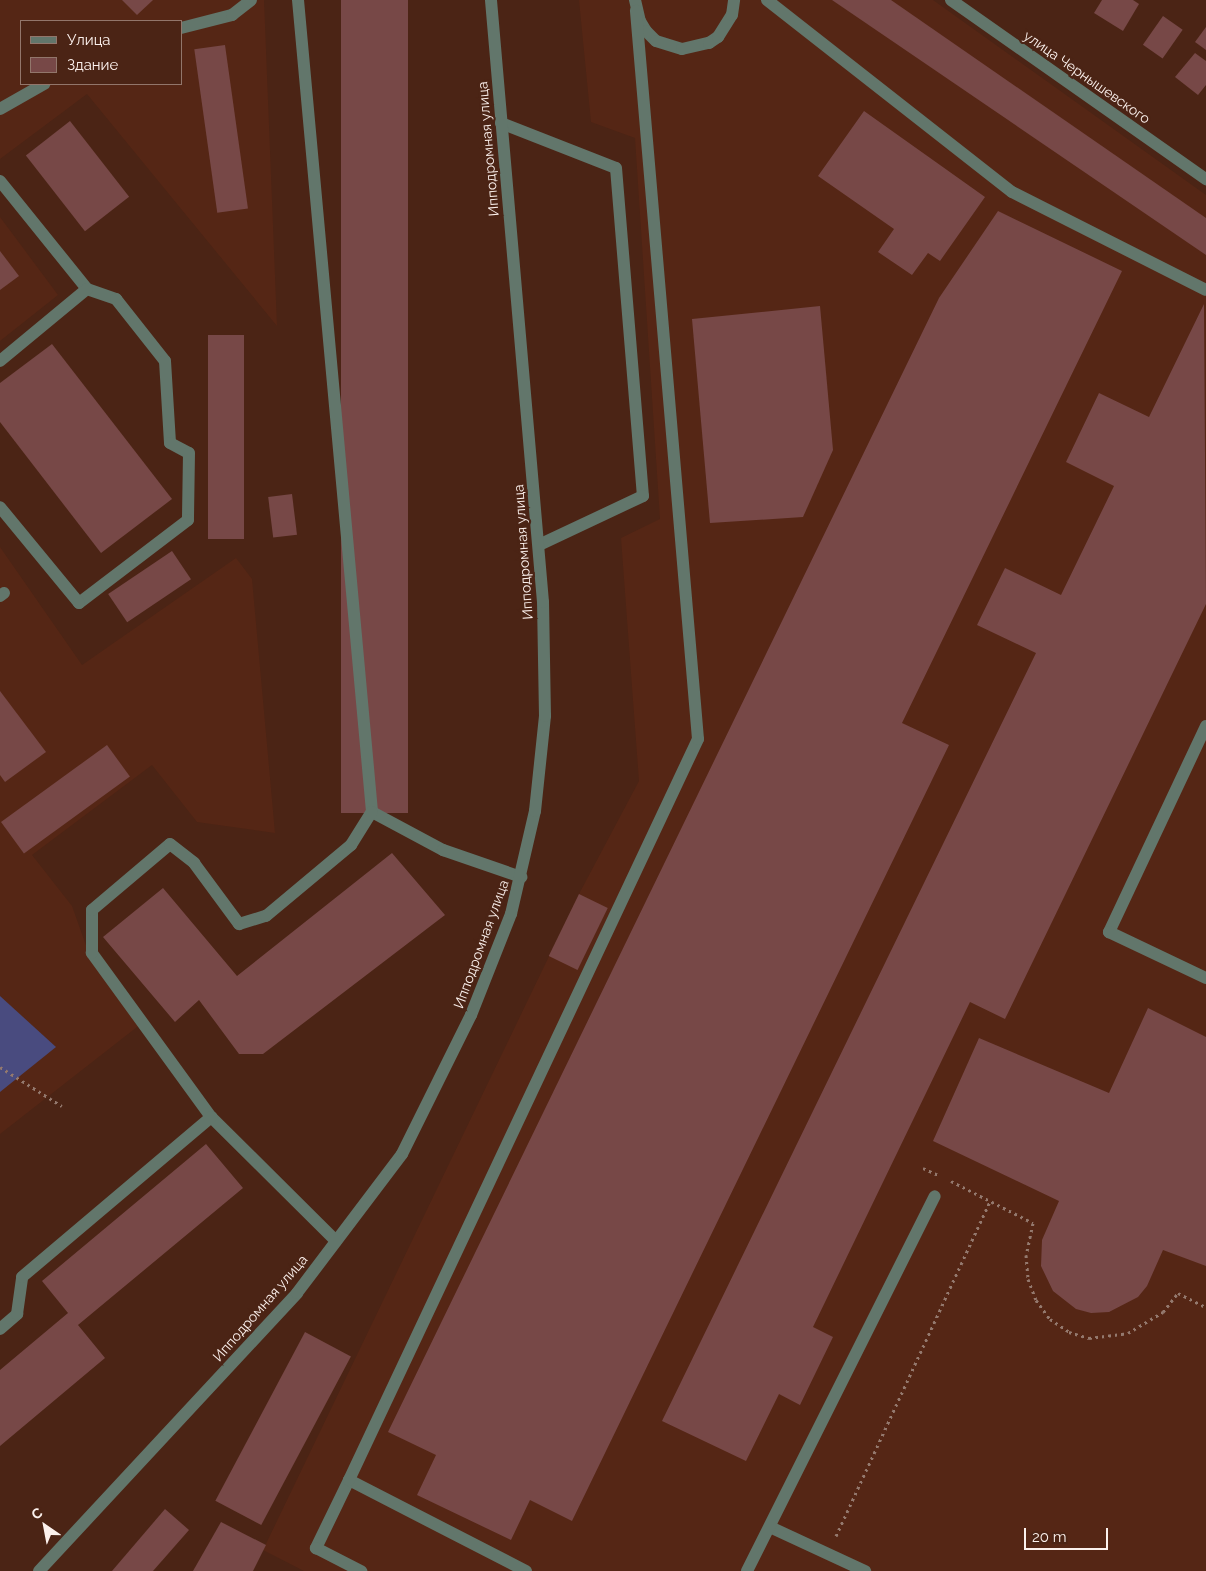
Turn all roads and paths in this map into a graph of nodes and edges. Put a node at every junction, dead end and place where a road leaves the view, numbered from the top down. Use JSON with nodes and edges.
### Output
{"nodes":[{"id":1,"x":251,"y":0,"type":"edge"},
{"id":2,"x":298,"y":0,"type":"edge"},
{"id":3,"x":490,"y":0,"type":"edge"},
{"id":4,"x":734,"y":0,"type":"edge"},
{"id":5,"x":767,"y":0,"type":"edge"},
{"id":6,"x":951,"y":0,"type":"edge"},
{"id":7,"x":636,"y":6,"type":"edge"},
{"id":8,"x":182,"y":28,"type":"edge"},
{"id":9,"x":42,"y":85,"type":"edge"},
{"id":10,"x":0,"y":109,"type":"edge"},
{"id":11,"x":501,"y":124,"type":"junction"},
{"id":12,"x":1206,"y":179,"type":"edge"},
{"id":13,"x":0,"y":181,"type":"edge"},
{"id":14,"x":86,"y":289,"type":"junction"},
{"id":15,"x":1206,"y":290,"type":"edge"},
{"id":16,"x":0,"y":361,"type":"edge"},
{"id":17,"x":0,"y":507,"type":"edge"},
{"id":18,"x":539,"y":545,"type":"junction"},
{"id":19,"x":1206,"y":726,"type":"edge"},
{"id":20,"x":372,"y":812,"type":"junction"},
{"id":21,"x":521,"y":877,"type":"junction"},
{"id":22,"x":1206,"y":978,"type":"edge"},
{"id":23,"x":0,"y":1067,"type":"edge"},
{"id":24,"x":62,"y":1106,"type":"dead end"},
{"id":25,"x":211,"y":1117,"type":"junction"},
{"id":26,"x":923,"y":1168,"type":"dead end"},
{"id":27,"x":940,"y":1176,"type":"dead end"},
{"id":28,"x":948,"y":1180,"type":"dead end"},
{"id":29,"x":935,"y":1196,"type":"dead end"},
{"id":30,"x":990,"y":1201,"type":"junction"},
{"id":31,"x":336,"y":1241,"type":"junction"},
{"id":32,"x":1206,"y":1307,"type":"edge"},
{"id":33,"x":0,"y":1329,"type":"edge"},
{"id":34,"x":349,"y":1480,"type":"junction"},
{"id":35,"x":770,"y":1527,"type":"junction"},
{"id":36,"x":831,"y":1546,"type":"dead end"},
{"id":37,"x":39,"y":1571,"type":"edge"},
{"id":38,"x":361,"y":1571,"type":"edge"},
{"id":39,"x":526,"y":1571,"type":"edge"},
{"id":40,"x":747,"y":1571,"type":"edge"},
{"id":41,"x":865,"y":1571,"type":"edge"}],
"edges":[{"from":1,"to":8,"type":"street"},
{"from":2,"to":20,"type":"street"},
{"from":3,"to":11,"type":"street","name":"Ипподромная улица"},
{"from":4,"to":7,"type":"street"},
{"from":5,"to":15,"type":"street"},
{"from":6,"to":12,"type":"street","name":"улица Чернышевского"},
{"from":7,"to":34,"type":"street"},
{"from":9,"to":10,"type":"street"},
{"from":11,"to":18,"type":"street","name":"Ипподромная улица"},
{"from":11,"to":18,"type":"street"},
{"from":13,"to":14,"type":"street"},
{"from":14,"to":16,"type":"street"},
{"from":14,"to":17,"type":"street"},
{"from":18,"to":21,"type":"street","name":"Ипподромная улица"},
{"from":19,"to":22,"type":"street"},
{"from":20,"to":21,"type":"street"},
{"from":20,"to":25,"type":"street"},
{"from":21,"to":31,"type":"street","name":"Ипподромная улица"},
{"from":23,"to":24,"type":"path"},
{"from":25,"to":31,"type":"street"},
{"from":25,"to":33,"type":"street"},
{"from":26,"to":27,"type":"path"},
{"from":28,"to":30,"type":"path"},
{"from":29,"to":35,"type":"street"},
{"from":30,"to":32,"type":"path"},
{"from":30,"to":36,"type":"path"},
{"from":31,"to":37,"type":"street","name":"Ипподромная улица"},
{"from":34,"to":38,"type":"street"},
{"from":34,"to":39,"type":"street"},
{"from":35,"to":40,"type":"street"},
{"from":35,"to":41,"type":"street"}]}
